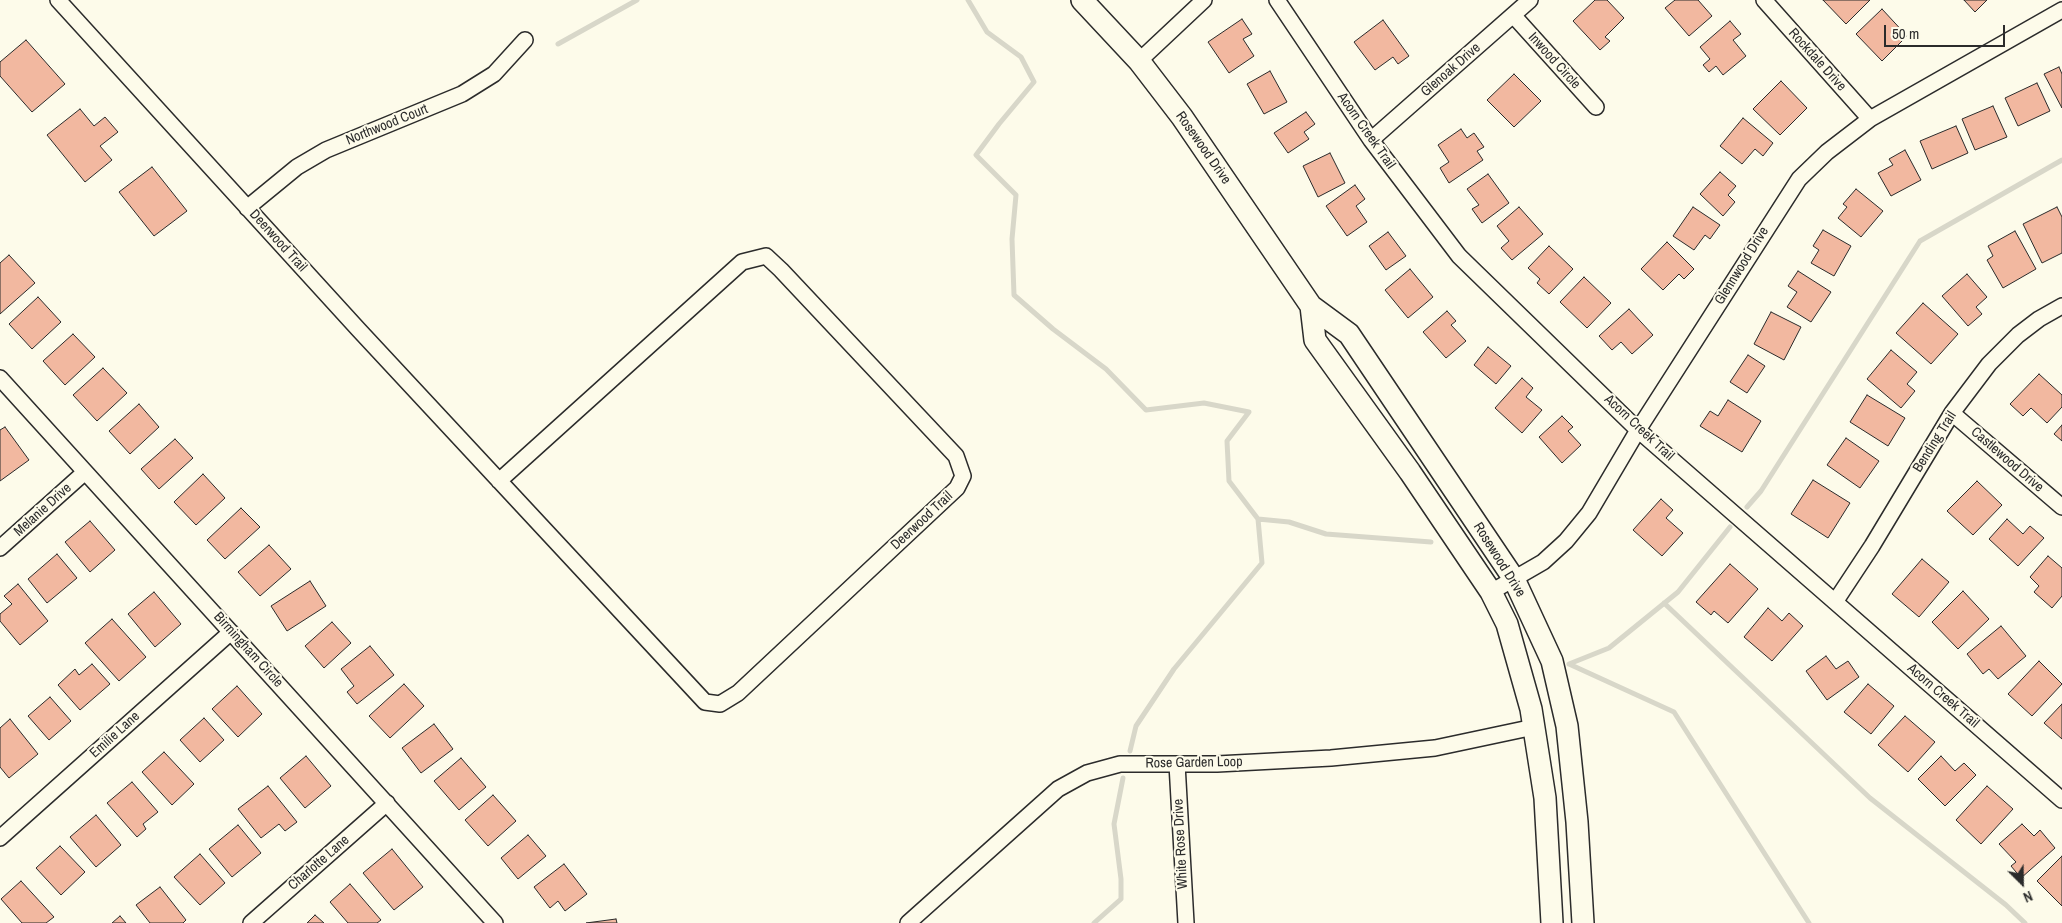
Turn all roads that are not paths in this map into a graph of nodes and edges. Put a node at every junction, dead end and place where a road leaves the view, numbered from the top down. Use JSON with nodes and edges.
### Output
{"nodes":[{"id":1,"x":58,"y":0,"type":"edge"},
{"id":2,"x":1082,"y":0,"type":"edge"},
{"id":3,"x":1204,"y":0,"type":"edge"},
{"id":4,"x":1277,"y":0,"type":"edge"},
{"id":5,"x":1530,"y":0,"type":"edge"},
{"id":6,"x":1764,"y":0,"type":"edge"},
{"id":7,"x":2062,"y":10,"type":"edge"},
{"id":8,"x":1513,"y":15,"type":"junction"},
{"id":9,"x":525,"y":40,"type":"dead end"},
{"id":10,"x":1139,"y":61,"type":"junction"},
{"id":11,"x":1596,"y":107,"type":"dead end"},
{"id":12,"x":1870,"y":119,"type":"junction"},
{"id":13,"x":1371,"y":140,"type":"junction"},
{"id":14,"x":248,"y":208,"type":"junction"},
{"id":15,"x":1311,"y":306,"type":"junction"},
{"id":16,"x":2062,"y":306,"type":"edge"},
{"id":17,"x":0,"y":378,"type":"edge"},
{"id":18,"x":1952,"y":413,"type":"junction"},
{"id":19,"x":1638,"y":430,"type":"junction"},
{"id":20,"x":86,"y":472,"type":"junction"},
{"id":21,"x":499,"y":481,"type":"junction"},
{"id":22,"x":2062,"y":508,"type":"edge"},
{"id":23,"x":0,"y":548,"type":"edge"},
{"id":24,"x":1514,"y":579,"type":"junction"},
{"id":25,"x":1491,"y":592,"type":"junction"},
{"id":26,"x":1835,"y":602,"type":"junction"},
{"id":27,"x":231,"y":632,"type":"junction"},
{"id":28,"x":1534,"y":727,"type":"junction"},
{"id":29,"x":1177,"y":764,"type":"junction"},
{"id":30,"x":2062,"y":800,"type":"edge"},
{"id":31,"x":387,"y":803,"type":"junction"},
{"id":32,"x":0,"y":838,"type":"edge"},
{"id":33,"x":251,"y":923,"type":"edge"},
{"id":34,"x":495,"y":923,"type":"edge"},
{"id":35,"x":908,"y":923,"type":"edge"},
{"id":36,"x":1186,"y":923,"type":"edge"},
{"id":37,"x":1552,"y":923,"type":"edge"},
{"id":38,"x":1583,"y":923,"type":"edge"}],
"edges":[{"from":1,"to":14,"type":"street","name":"Deerwood Trail"},
{"from":2,"to":10,"type":"main road","name":"Rosewood Drive"},
{"from":3,"to":10,"type":"street"},
{"from":4,"to":13,"type":"street","name":"Acorn Creek Trail"},
{"from":5,"to":8,"type":"street","name":"Glenoak Drive"},
{"from":6,"to":12,"type":"street","name":"Rockdale Drive"},
{"from":7,"to":12,"type":"street","name":"Glennwood Drive"},
{"from":8,"to":11,"type":"street","name":"Inwood Circle"},
{"from":8,"to":13,"type":"street","name":"Glenoak Drive"},
{"from":9,"to":14,"type":"street","name":"Northwood Court"},
{"from":10,"to":15,"type":"main road","name":"Rosewood Drive"},
{"from":12,"to":19,"type":"street","name":"Glennwood Drive"},
{"from":13,"to":19,"type":"street","name":"Acorn Creek Trail"},
{"from":14,"to":21,"type":"street","name":"Deerwood Trail"},
{"from":15,"to":24,"type":"main road","name":"Rosewood Drive"},
{"from":15,"to":25,"type":"main road","name":"Rosewood Drive"},
{"from":16,"to":18,"type":"street","name":"Bending Trail"},
{"from":17,"to":20,"type":"street","name":"Birmingham Circle"},
{"from":18,"to":22,"type":"street","name":"Castlewood Drive"},
{"from":18,"to":26,"type":"street","name":"Bending Trail"},
{"from":19,"to":24,"type":"street","name":"Glennwood Drive"},
{"from":19,"to":26,"type":"street","name":"Acorn Creek Trail"},
{"from":20,"to":23,"type":"street","name":"Melanie Drive"},
{"from":20,"to":27,"type":"street","name":"Birmingham Circle"},
{"from":21,"to":21,"type":"street","name":"Deerwood Trail"},
{"from":24,"to":25,"type":"street","name":"Glennwood Drive"},
{"from":24,"to":38,"type":"main road","name":"Rosewood Drive"},
{"from":25,"to":28,"type":"main road","name":"Rosewood Drive"},
{"from":26,"to":30,"type":"street","name":"Acorn Creek Trail"},
{"from":27,"to":31,"type":"street","name":"Birmingham Circle"},
{"from":27,"to":32,"type":"street","name":"Emilie Lane"},
{"from":28,"to":29,"type":"street","name":"Rose Garden Loop"},
{"from":28,"to":37,"type":"main road","name":"Rosewood Drive"},
{"from":29,"to":35,"type":"street","name":"Rose Garden Loop"},
{"from":29,"to":36,"type":"street","name":"White Rose Drive"},
{"from":31,"to":33,"type":"street","name":"Charlotte Lane"},
{"from":31,"to":34,"type":"street","name":"Birmingham Circle"}]}
